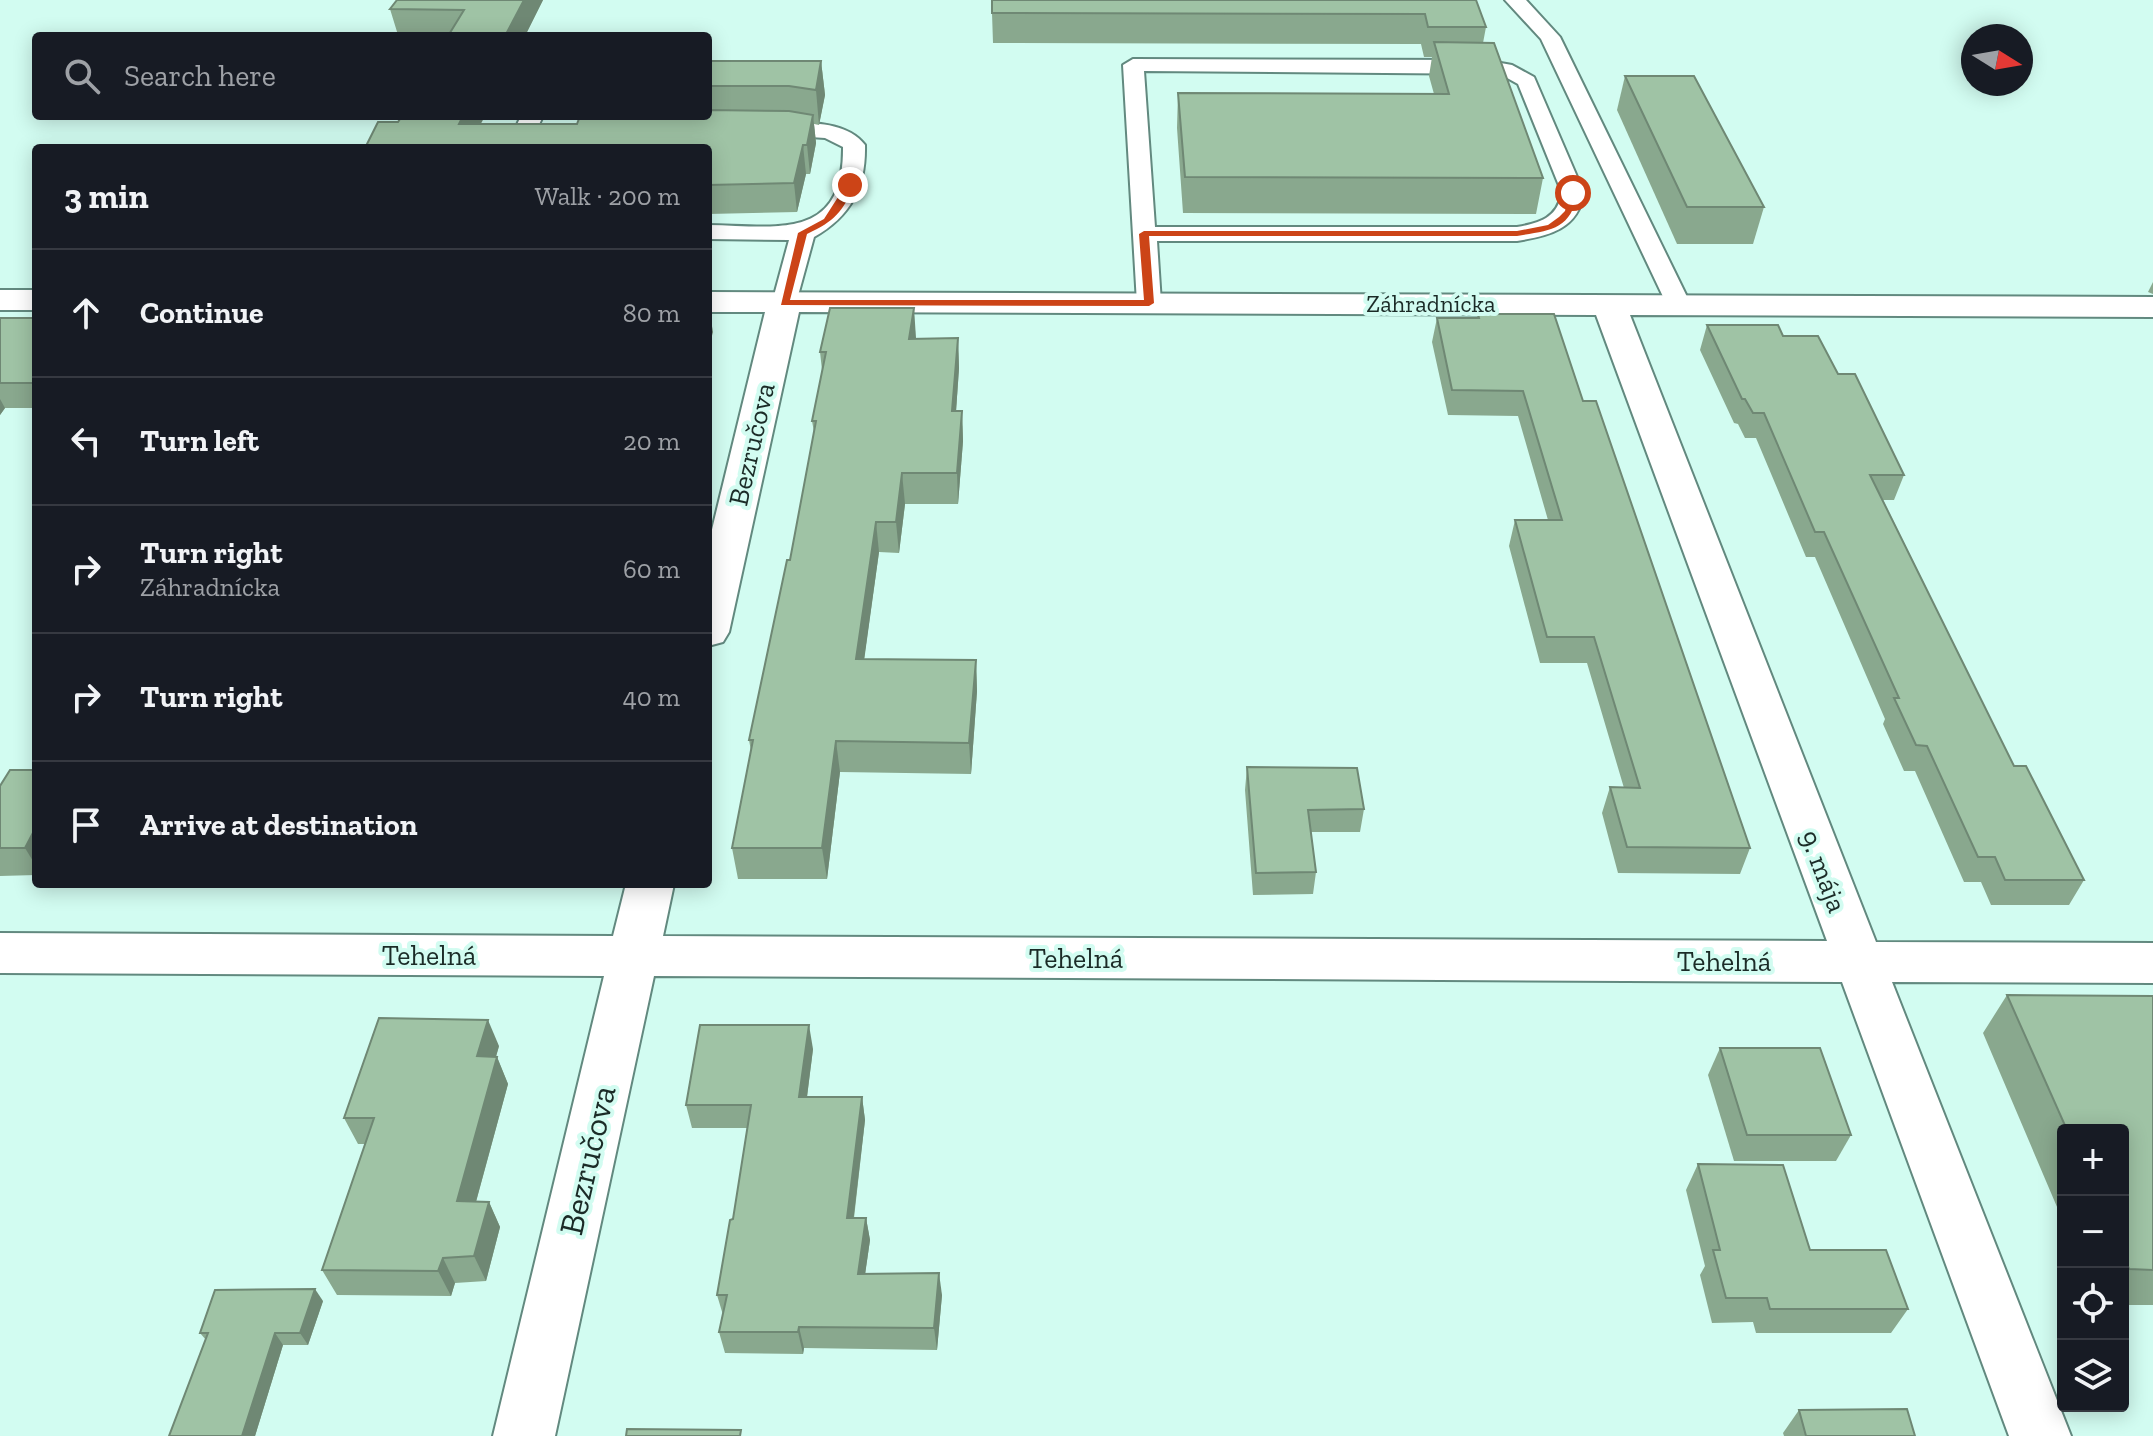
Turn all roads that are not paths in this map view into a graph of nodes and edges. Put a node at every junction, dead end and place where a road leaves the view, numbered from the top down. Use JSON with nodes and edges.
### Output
{"nodes":[{"id":1,"x":1515,"y":0,"type":"edge"},
{"id":2,"x":558,"y":128,"type":"edge"},
{"id":3,"x":747,"y":129,"type":"edge"},
{"id":4,"x":525,"y":131,"type":"edge"},
{"id":5,"x":712,"y":232,"type":"edge"},
{"id":6,"x":803,"y":233,"type":"junction"},
{"id":7,"x":1144,"y":234,"type":"junction"},
{"id":8,"x":0,"y":300,"type":"edge"},
{"id":9,"x":32,"y":300,"type":"edge"},
{"id":10,"x":712,"y":302,"type":"edge"},
{"id":11,"x":784,"y":303,"type":"junction"},
{"id":12,"x":1149,"y":303,"type":"junction"},
{"id":13,"x":1609,"y":305,"type":"junction"},
{"id":14,"x":1679,"y":305,"type":"junction"},
{"id":15,"x":2153,"y":307,"type":"edge"},
{"id":16,"x":712,"y":615,"type":"edge"},
{"id":17,"x":649,"y":888,"type":"edge"},
{"id":18,"x":0,"y":953,"type":"edge"},
{"id":19,"x":634,"y":956,"type":"junction"},
{"id":20,"x":1859,"y":961,"type":"junction"},
{"id":21,"x":2153,"y":963,"type":"edge"},
{"id":22,"x":524,"y":1436,"type":"edge"},
{"id":23,"x":2040,"y":1436,"type":"edge"}],
"edges":[{"from":1,"to":14,"type":"lane"},
{"from":2,"to":4,"type":"lane"},
{"from":3,"to":6,"type":"lane"},
{"from":5,"to":6,"type":"lane"},
{"from":6,"to":11,"type":"lane"},
{"from":7,"to":7,"type":"lane"},
{"from":7,"to":12,"type":"lane"},
{"from":8,"to":9,"type":"street"},
{"from":10,"to":11,"type":"street","name":"Záhradnícka"},
{"from":11,"to":12,"type":"street","name":"Záhradnícka"},
{"from":11,"to":16,"type":"street","name":"Bezručova"},
{"from":12,"to":13,"type":"street","name":"Záhradnícka"},
{"from":13,"to":14,"type":"street","name":"Záhradnícka"},
{"from":13,"to":20,"type":"street","name":"9. mája"},
{"from":14,"to":15,"type":"street","name":"Záhradnícka"},
{"from":17,"to":19,"type":"street","name":"Bezručova"},
{"from":18,"to":19,"type":"street","name":"Tehelná"},
{"from":19,"to":20,"type":"street","name":"Tehelná"},
{"from":19,"to":22,"type":"street","name":"Bezručova"},
{"from":20,"to":21,"type":"street","name":"Tehelná"},
{"from":20,"to":23,"type":"street","name":"9. mája"}]}
